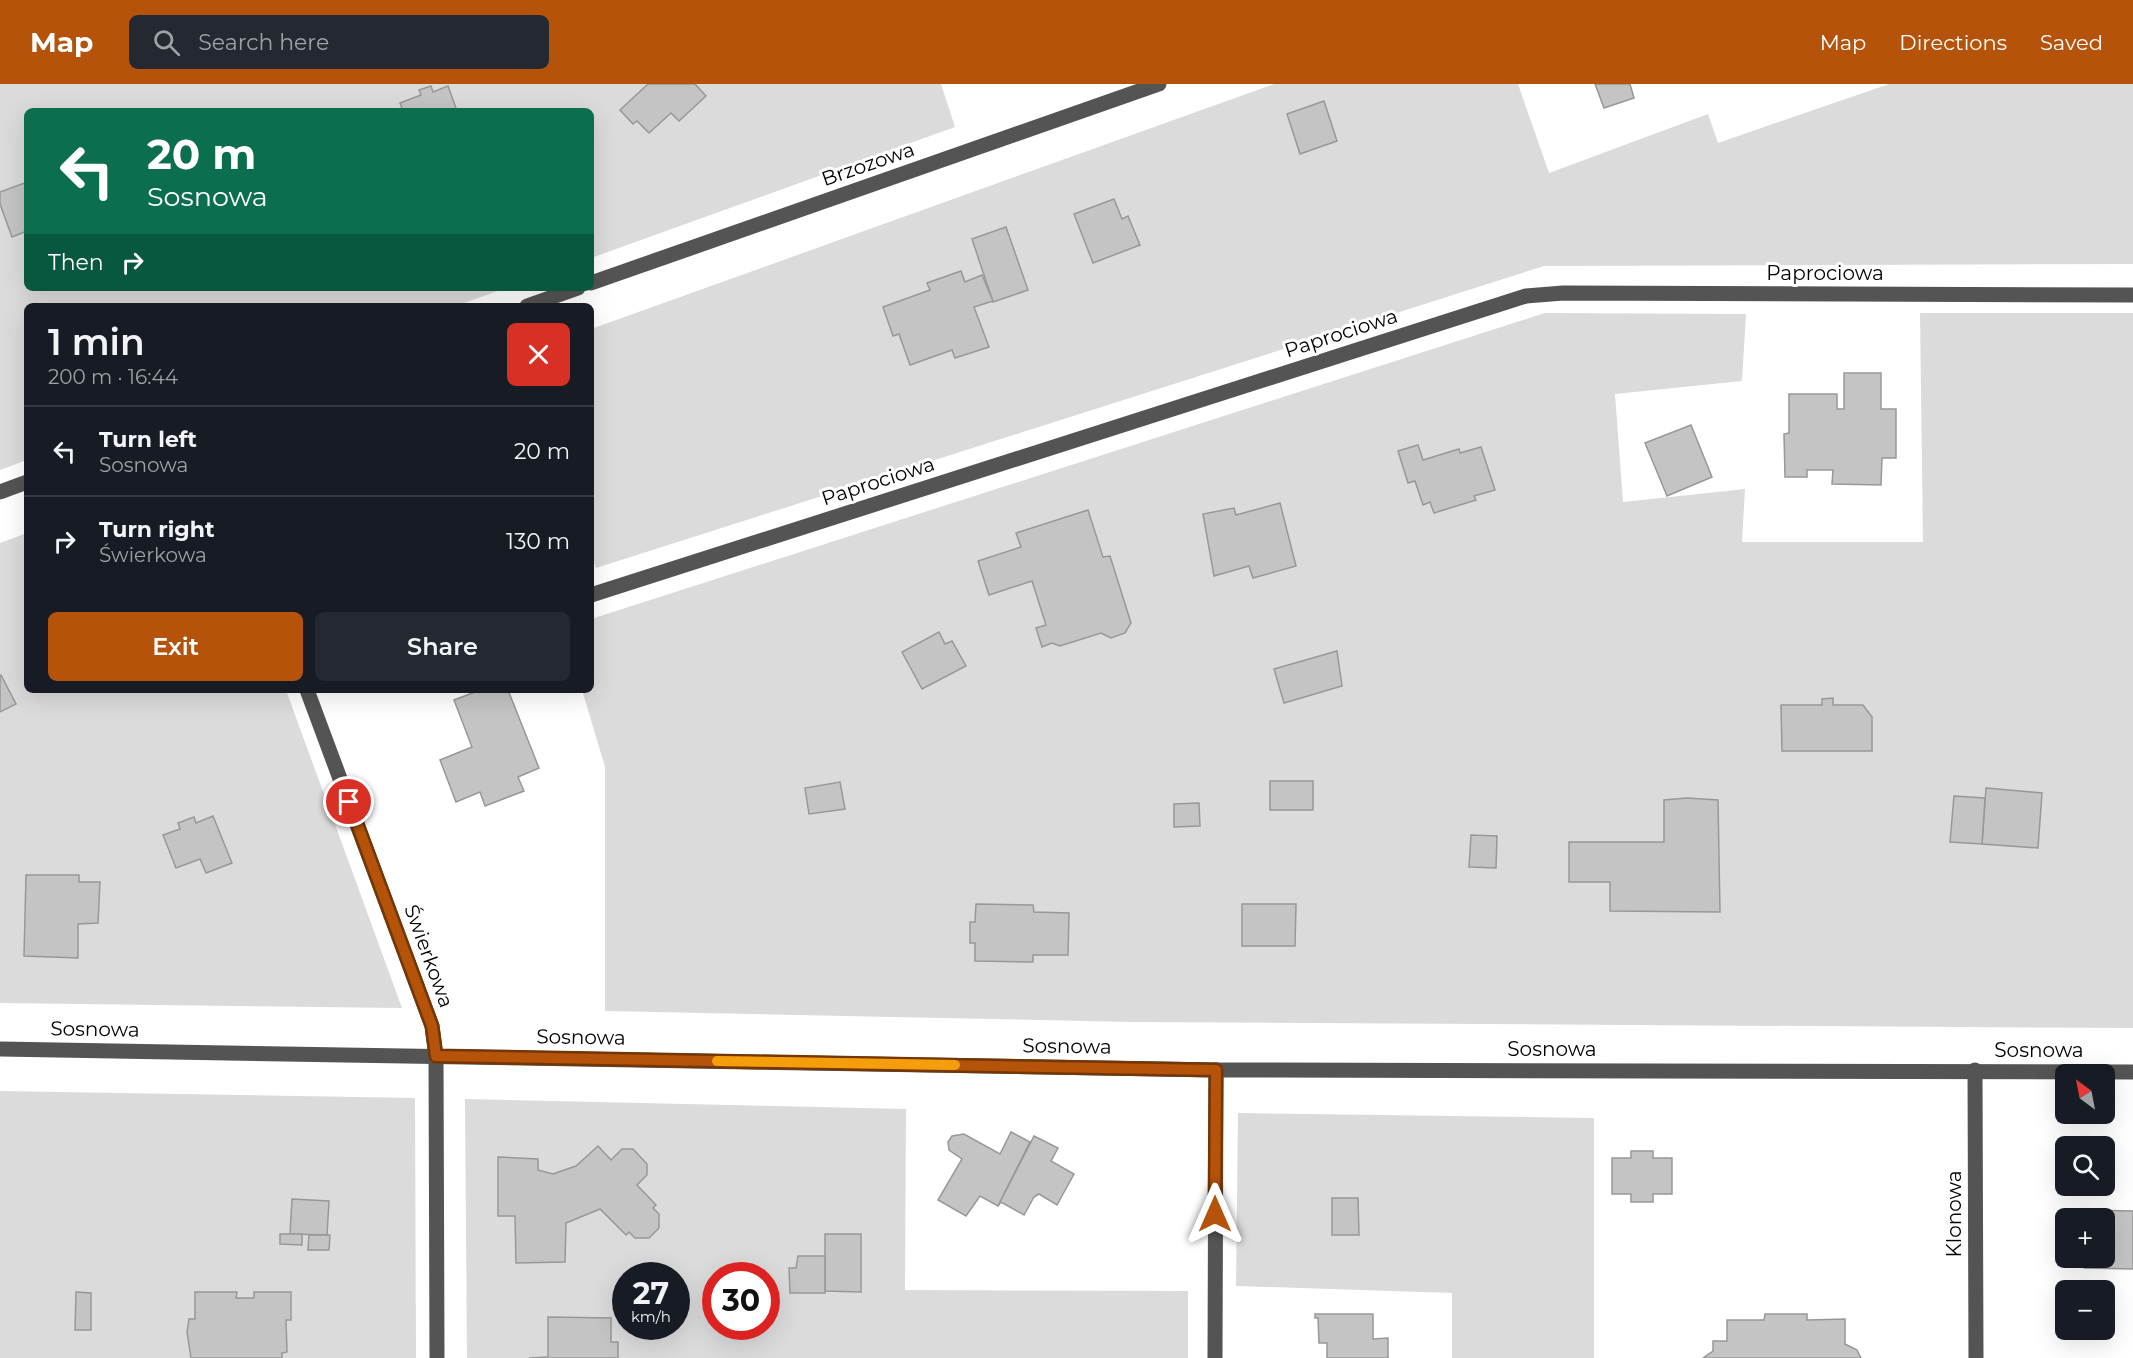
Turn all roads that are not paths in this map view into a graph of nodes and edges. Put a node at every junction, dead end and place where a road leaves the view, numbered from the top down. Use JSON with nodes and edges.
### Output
{"nodes":[{"id":1,"x":1159,"y":84,"type":"edge"},
{"id":2,"x":594,"y":282,"type":"edge"},
{"id":3,"x":569,"y":291,"type":"edge"},
{"id":4,"x":2133,"y":295,"type":"edge"},
{"id":5,"x":535,"y":303,"type":"edge"},
{"id":6,"x":24,"y":483,"type":"edge"},
{"id":7,"x":0,"y":492,"type":"edge"},
{"id":8,"x":594,"y":594,"type":"edge"},
{"id":9,"x":308,"y":693,"type":"edge"},
{"id":10,"x":0,"y":1049,"type":"edge"},
{"id":11,"x":436,"y":1056,"type":"junction"},
{"id":12,"x":1216,"y":1070,"type":"junction"},
{"id":13,"x":1975,"y":1070,"type":"junction"},
{"id":14,"x":2133,"y":1071,"type":"edge"},
{"id":15,"x":437,"y":1358,"type":"edge"},
{"id":16,"x":1215,"y":1358,"type":"edge"},
{"id":17,"x":1976,"y":1358,"type":"edge"}],
"edges":[{"from":1,"to":2,"type":"street","name":"Brzozowa"},
{"from":3,"to":5,"type":"street"},
{"from":4,"to":8,"type":"street","name":"Paprociowa"},
{"from":6,"to":7,"type":"street"},
{"from":9,"to":11,"type":"street","name":"Świerkowa"},
{"from":10,"to":11,"type":"street","name":"Sosnowa"},
{"from":11,"to":12,"type":"street","name":"Sosnowa"},
{"from":11,"to":15,"type":"street","name":"Świerkowa"},
{"from":12,"to":13,"type":"street","name":"Sosnowa"},
{"from":12,"to":16,"type":"street"},
{"from":13,"to":14,"type":"street","name":"Sosnowa"},
{"from":13,"to":17,"type":"street","name":"Klonowa"}]}
